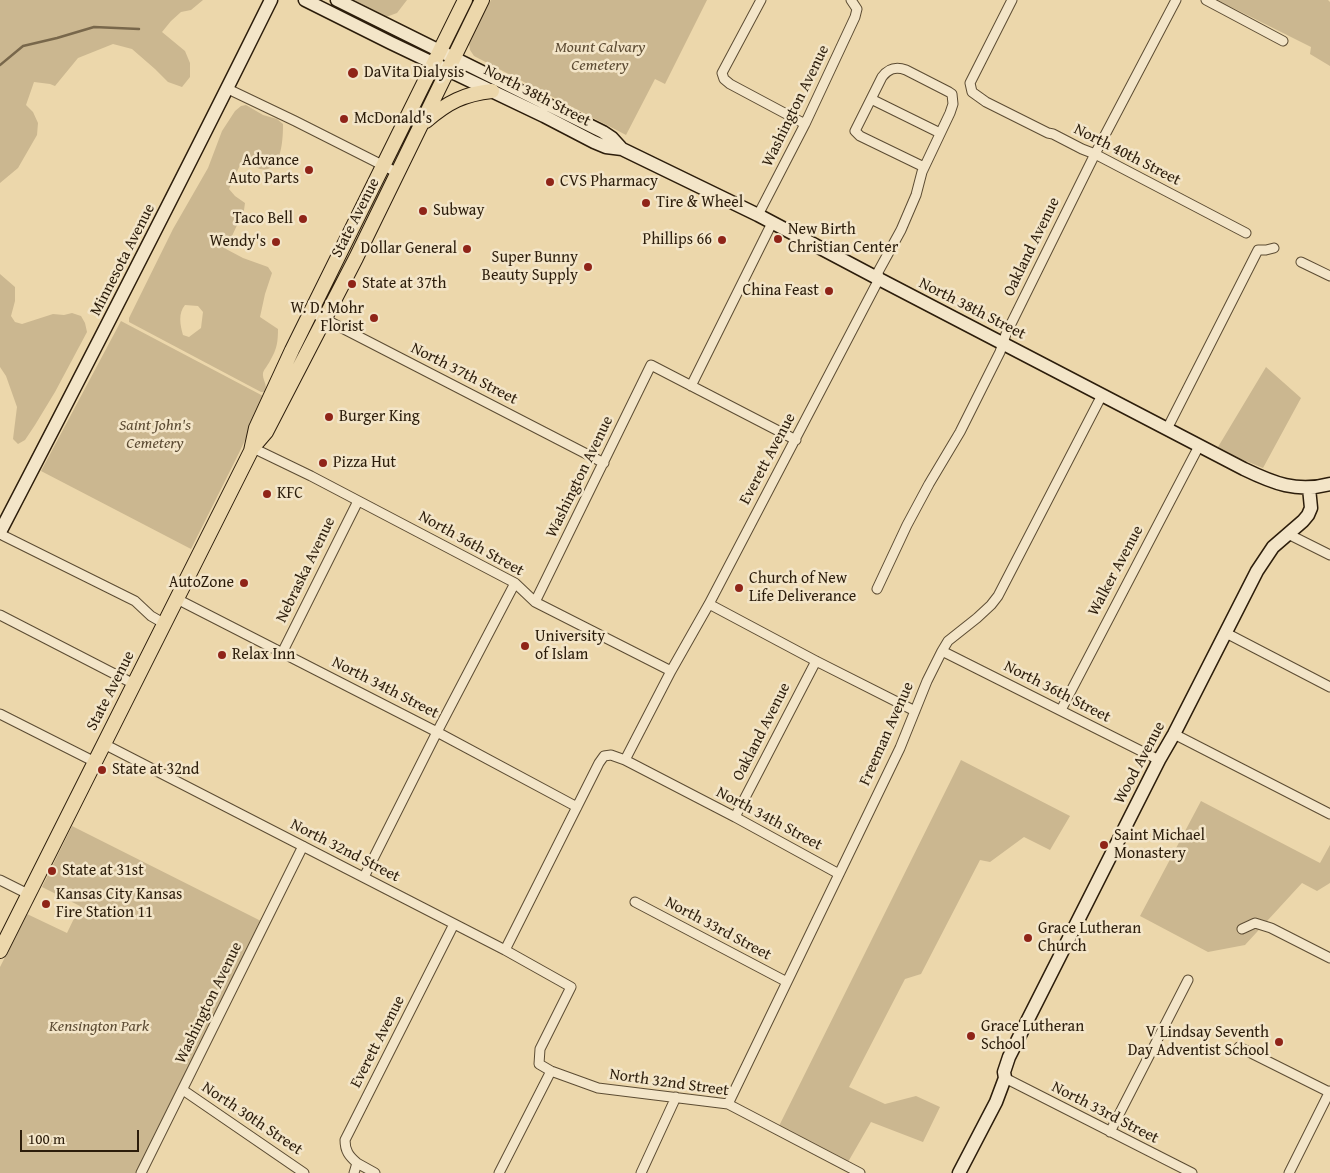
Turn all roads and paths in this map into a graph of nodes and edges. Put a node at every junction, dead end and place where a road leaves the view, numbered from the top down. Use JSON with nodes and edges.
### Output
{"nodes":[{"id":1,"x":271,"y":0,"type":"edge"},
{"id":2,"x":305,"y":0,"type":"edge"},
{"id":3,"x":337,"y":0,"type":"edge"},
{"id":4,"x":465,"y":0,"type":"edge"},
{"id":5,"x":482,"y":0,"type":"edge"},
{"id":6,"x":761,"y":0,"type":"edge"},
{"id":7,"x":851,"y":0,"type":"edge"},
{"id":8,"x":1012,"y":0,"type":"edge"},
{"id":9,"x":1176,"y":0,"type":"edge"},
{"id":10,"x":1206,"y":0,"type":"edge"},
{"id":11,"x":1283,"y":41,"type":"dead end"},
{"id":12,"x":437,"y":57,"type":"junction"},
{"id":13,"x":451,"y":63,"type":"junction"},
{"id":14,"x":228,"y":89,"type":"junction"},
{"id":15,"x":492,"y":91,"type":"junction"},
{"id":16,"x":871,"y":99,"type":"junction"},
{"id":17,"x":805,"y":124,"type":"junction"},
{"id":18,"x":420,"y":127,"type":"junction"},
{"id":19,"x":940,"y":134,"type":"junction"},
{"id":20,"x":622,"y":149,"type":"junction"},
{"id":21,"x":1095,"y":154,"type":"junction"},
{"id":22,"x":384,"y":166,"type":"junction"},
{"id":23,"x":924,"y":167,"type":"junction"},
{"id":24,"x":398,"y":173,"type":"junction"},
{"id":25,"x":758,"y":215,"type":"junction"},
{"id":26,"x":772,"y":223,"type":"junction"},
{"id":27,"x":1246,"y":234,"type":"dead end"},
{"id":28,"x":1274,"y":248,"type":"dead end"},
{"id":29,"x":1301,"y":262,"type":"dead end"},
{"id":30,"x":1330,"y":276,"type":"edge"},
{"id":31,"x":879,"y":279,"type":"junction"},
{"id":32,"x":310,"y":312,"type":"junction"},
{"id":33,"x":325,"y":319,"type":"junction"},
{"id":34,"x":1004,"y":344,"type":"junction"},
{"id":35,"x":691,"y":386,"type":"junction"},
{"id":36,"x":1102,"y":395,"type":"junction"},
{"id":37,"x":1167,"y":429,"type":"junction"},
{"id":38,"x":796,"y":440,"type":"junction"},
{"id":39,"x":1199,"y":446,"type":"junction"},
{"id":40,"x":253,"y":448,"type":"junction"},
{"id":41,"x":604,"y":463,"type":"junction"},
{"id":42,"x":1330,"y":484,"type":"edge"},
{"id":43,"x":1310,"y":488,"type":"junction"},
{"id":44,"x":358,"y":500,"type":"junction"},
{"id":45,"x":0,"y":533,"type":"edge"},
{"id":46,"x":1288,"y":534,"type":"junction"},
{"id":47,"x":1330,"y":556,"type":"edge"},
{"id":48,"x":515,"y":583,"type":"junction"},
{"id":49,"x":877,"y":589,"type":"dead end"},
{"id":50,"x":177,"y":599,"type":"junction"},
{"id":51,"x":535,"y":602,"type":"junction"},
{"id":52,"x":709,"y":604,"type":"junction"},
{"id":53,"x":0,"y":615,"type":"edge"},
{"id":54,"x":165,"y":624,"type":"junction"},
{"id":55,"x":1226,"y":633,"type":"junction"},
{"id":56,"x":942,"y":651,"type":"junction"},
{"id":57,"x":282,"y":653,"type":"junction"},
{"id":58,"x":816,"y":660,"type":"junction"},
{"id":59,"x":671,"y":671,"type":"junction"},
{"id":60,"x":134,"y":684,"type":"junction"},
{"id":61,"x":1330,"y":687,"type":"edge"},
{"id":62,"x":1061,"y":710,"type":"junction"},
{"id":63,"x":915,"y":711,"type":"junction"},
{"id":64,"x":0,"y":714,"type":"edge"},
{"id":65,"x":437,"y":732,"type":"junction"},
{"id":66,"x":1174,"y":734,"type":"junction"},
{"id":67,"x":104,"y":744,"type":"junction"},
{"id":68,"x":626,"y":760,"type":"junction"},
{"id":69,"x":1159,"y":760,"type":"junction"},
{"id":70,"x":95,"y":762,"type":"junction"},
{"id":71,"x":577,"y":807,"type":"junction"},
{"id":72,"x":1330,"y":814,"type":"edge"},
{"id":73,"x":735,"y":817,"type":"junction"},
{"id":74,"x":303,"y":846,"type":"junction"},
{"id":75,"x":839,"y":874,"type":"junction"},
{"id":76,"x":364,"y":877,"type":"junction"},
{"id":77,"x":0,"y":880,"type":"edge"},
{"id":78,"x":28,"y":894,"type":"junction"},
{"id":79,"x":635,"y":902,"type":"dead end"},
{"id":80,"x":454,"y":924,"type":"junction"},
{"id":81,"x":1242,"y":929,"type":"dead end"},
{"id":82,"x":505,"y":950,"type":"junction"},
{"id":83,"x":0,"y":951,"type":"edge"},
{"id":84,"x":1330,"y":958,"type":"edge"},
{"id":85,"x":1188,"y":980,"type":"dead end"},
{"id":86,"x":787,"y":982,"type":"junction"},
{"id":87,"x":1239,"y":1047,"type":"dead end"},
{"id":88,"x":551,"y":1071,"type":"junction"},
{"id":89,"x":1005,"y":1078,"type":"junction"},
{"id":90,"x":183,"y":1090,"type":"junction"},
{"id":91,"x":1330,"y":1091,"type":"edge"},
{"id":92,"x":676,"y":1097,"type":"junction"},
{"id":93,"x":728,"y":1104,"type":"junction"},
{"id":94,"x":1110,"y":1132,"type":"junction"},
{"id":95,"x":357,"y":1163,"type":"junction"},
{"id":96,"x":141,"y":1173,"type":"edge"},
{"id":97,"x":304,"y":1173,"type":"edge"},
{"id":98,"x":354,"y":1173,"type":"edge"},
{"id":99,"x":375,"y":1173,"type":"edge"},
{"id":100,"x":499,"y":1173,"type":"edge"},
{"id":101,"x":641,"y":1173,"type":"edge"},
{"id":102,"x":860,"y":1173,"type":"edge"},
{"id":103,"x":959,"y":1173,"type":"edge"},
{"id":104,"x":1192,"y":1173,"type":"edge"},
{"id":105,"x":1289,"y":1173,"type":"edge"}],
"edges":[{"from":1,"to":14,"type":"main road","name":"Minnesota Avenue"},
{"from":2,"to":12,"type":"main road","name":"North 38th Street"},
{"from":3,"to":12,"type":"main road","name":"North 38th Street"},
{"from":4,"to":12,"type":"main road","name":"State Avenue"},
{"from":5,"to":13,"type":"main road","name":"State Avenue"},
{"from":6,"to":17,"type":"street"},
{"from":7,"to":17,"type":"street","name":"Washington Avenue"},
{"from":8,"to":21,"type":"street","name":"North 40th Street"},
{"from":9,"to":21,"type":"street","name":"Oakland Avenue"},
{"from":10,"to":11,"type":"street"},
{"from":12,"to":13,"type":"main road","name":"North 38th Street"},
{"from":12,"to":22,"type":"main road","name":"State Avenue"},
{"from":13,"to":15,"type":"main road","name":"North 38th Street"},
{"from":13,"to":18,"type":"main road","name":"State Avenue"},
{"from":13,"to":20,"type":"main road","name":"North 38th Street"},
{"from":14,"to":22,"type":"street"},
{"from":14,"to":45,"type":"main road","name":"Minnesota Avenue"},
{"from":15,"to":18,"type":"main road"},
{"from":15,"to":20,"type":"main road","name":"North 38th Street"},
{"from":16,"to":19,"type":"street"},
{"from":16,"to":19,"type":"street","name":"Everett Avenue"},
{"from":16,"to":23,"type":"street","name":"Everett Avenue"},
{"from":17,"to":25,"type":"street","name":"Washington Avenue"},
{"from":18,"to":24,"type":"main road","name":"State Avenue"},
{"from":19,"to":23,"type":"street","name":"Everett Avenue"},
{"from":20,"to":25,"type":"main road","name":"North 38th Street"},
{"from":21,"to":27,"type":"street","name":"North 40th Street"},
{"from":21,"to":34,"type":"street","name":"Oakland Avenue"},
{"from":22,"to":24,"type":"street"},
{"from":22,"to":32,"type":"main road","name":"State Avenue"},
{"from":23,"to":31,"type":"street","name":"Everett Avenue"},
{"from":24,"to":33,"type":"main road","name":"State Avenue"},
{"from":25,"to":26,"type":"main road","name":"North 38th Street"},
{"from":26,"to":31,"type":"main road","name":"North 38th Street"},
{"from":26,"to":35,"type":"street"},
{"from":28,"to":37,"type":"street"},
{"from":29,"to":30,"type":"street"},
{"from":31,"to":34,"type":"main road","name":"North 38th Street"},
{"from":31,"to":38,"type":"street","name":"Everett Avenue"},
{"from":32,"to":33,"type":"street","name":"North 37th Street"},
{"from":32,"to":40,"type":"main road","name":"State Avenue"},
{"from":33,"to":40,"type":"main road","name":"State Avenue"},
{"from":33,"to":41,"type":"street","name":"North 37th Street"},
{"from":34,"to":36,"type":"main road","name":"North 38th Street"},
{"from":34,"to":49,"type":"street","name":"Oakland Avenue"},
{"from":35,"to":38,"type":"street"},
{"from":35,"to":41,"type":"street","name":"Washington Avenue"},
{"from":36,"to":37,"type":"main road","name":"North 38th Street"},
{"from":36,"to":56,"type":"street","name":"Freeman Avenue"},
{"from":37,"to":39,"type":"main road","name":"North 38th Street"},
{"from":38,"to":52,"type":"street","name":"Everett Avenue"},
{"from":39,"to":43,"type":"main road","name":"North 38th Street"},
{"from":39,"to":62,"type":"street","name":"Walker Avenue"},
{"from":40,"to":44,"type":"street","name":"North 36th Street"},
{"from":40,"to":50,"type":"main road","name":"State Avenue"},
{"from":41,"to":51,"type":"street","name":"Washington Avenue"},
{"from":42,"to":43,"type":"main road","name":"North 38th Street"},
{"from":43,"to":46,"type":"main road","name":"Wood Avenue"},
{"from":44,"to":48,"type":"street","name":"North 36th Street"},
{"from":44,"to":57,"type":"street","name":"Nebraska Avenue"},
{"from":45,"to":54,"type":"street"},
{"from":46,"to":47,"type":"street"},
{"from":46,"to":55,"type":"main road","name":"Wood Avenue"},
{"from":48,"to":51,"type":"street","name":"North 36th Street"},
{"from":48,"to":65,"type":"street"},
{"from":50,"to":54,"type":"main road","name":"State Avenue"},
{"from":50,"to":57,"type":"street","name":"North 34th Street"},
{"from":51,"to":59,"type":"street","name":"North 36th Street"},
{"from":52,"to":58,"type":"street"},
{"from":52,"to":59,"type":"street","name":"Everett Avenue"},
{"from":53,"to":60,"type":"street"},
{"from":54,"to":60,"type":"main road","name":"State Avenue"},
{"from":55,"to":61,"type":"street"},
{"from":55,"to":66,"type":"main road","name":"Wood Avenue"},
{"from":56,"to":62,"type":"street","name":"North 36th Street"},
{"from":56,"to":63,"type":"street","name":"Freeman Avenue"},
{"from":57,"to":65,"type":"street","name":"North 34th Street"},
{"from":58,"to":63,"type":"street"},
{"from":58,"to":73,"type":"street","name":"Oakland Avenue"},
{"from":59,"to":68,"type":"street","name":"Everett Avenue"},
{"from":60,"to":67,"type":"main road","name":"State Avenue"},
{"from":62,"to":69,"type":"street","name":"North 36th Street"},
{"from":63,"to":75,"type":"street","name":"Freeman Avenue"},
{"from":64,"to":70,"type":"street"},
{"from":65,"to":71,"type":"street","name":"North 34th Street"},
{"from":65,"to":76,"type":"street"},
{"from":66,"to":69,"type":"main road","name":"Wood Avenue"},
{"from":66,"to":72,"type":"street"},
{"from":67,"to":70,"type":"main road","name":"State Avenue"},
{"from":67,"to":74,"type":"street","name":"North 32nd Street"},
{"from":68,"to":71,"type":"street","name":"North 34th Street"},
{"from":68,"to":73,"type":"street","name":"North 34th Street"},
{"from":69,"to":89,"type":"main road","name":"Wood Avenue"},
{"from":70,"to":78,"type":"main road","name":"State Avenue"},
{"from":71,"to":82,"type":"street"},
{"from":73,"to":75,"type":"street","name":"North 34th Street"},
{"from":74,"to":76,"type":"street","name":"North 32nd Street"},
{"from":74,"to":90,"type":"street","name":"Washington Avenue"},
{"from":75,"to":86,"type":"street","name":"Freeman Avenue"},
{"from":76,"to":80,"type":"street","name":"North 32nd Street"},
{"from":77,"to":78,"type":"street"},
{"from":78,"to":83,"type":"main road","name":"State Avenue"},
{"from":79,"to":86,"type":"street","name":"North 33rd Street"},
{"from":80,"to":82,"type":"street","name":"North 32nd Street"},
{"from":80,"to":95,"type":"street","name":"Everett Avenue"},
{"from":81,"to":84,"type":"street"},
{"from":82,"to":88,"type":"street","name":"North 32nd Street"},
{"from":85,"to":94,"type":"street"},
{"from":86,"to":93,"type":"street","name":"Freeman Avenue"},
{"from":87,"to":91,"type":"street"},
{"from":88,"to":92,"type":"street","name":"North 32nd Street"},
{"from":88,"to":100,"type":"street"},
{"from":89,"to":94,"type":"street","name":"North 33rd Street"},
{"from":89,"to":103,"type":"main road","name":"Wood Avenue"},
{"from":90,"to":96,"type":"street","name":"Washington Avenue"},
{"from":90,"to":97,"type":"street","name":"North 30th Street"},
{"from":91,"to":105,"type":"street"},
{"from":92,"to":93,"type":"street","name":"North 32nd Street"},
{"from":92,"to":101,"type":"street"},
{"from":93,"to":102,"type":"street","name":"North 32nd Street"},
{"from":94,"to":104,"type":"street","name":"North 33rd Street"},
{"from":95,"to":98,"type":"street"},
{"from":95,"to":99,"type":"street"}]}
